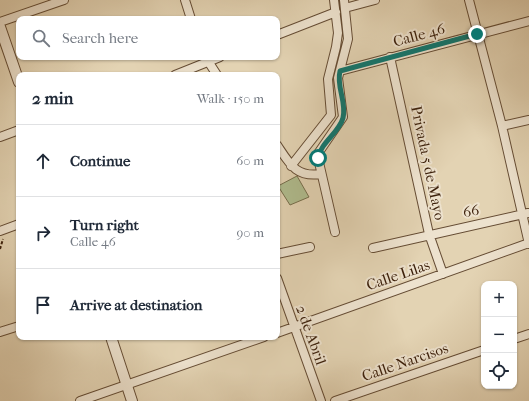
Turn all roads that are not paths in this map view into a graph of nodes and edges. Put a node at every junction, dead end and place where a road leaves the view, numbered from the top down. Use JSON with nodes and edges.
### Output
{"nodes":[{"id":1,"x":64,"y":0,"type":"edge"},
{"id":2,"x":185,"y":0,"type":"edge"},
{"id":3,"x":334,"y":0,"type":"edge"},
{"id":4,"x":374,"y":0,"type":"edge"},
{"id":5,"x":469,"y":0,"type":"edge"},
{"id":6,"x":344,"y":4,"type":"edge"},
{"id":7,"x":336,"y":12,"type":"junction"},
{"id":8,"x":16,"y":16,"type":"edge"},
{"id":9,"x":17,"y":16,"type":"edge"},
{"id":10,"x":190,"y":16,"type":"edge"},
{"id":11,"x":529,"y":21,"type":"edge"},
{"id":12,"x":0,"y":22,"type":"edge"},
{"id":13,"x":0,"y":27,"type":"edge"},
{"id":14,"x":280,"y":34,"type":"edge"},
{"id":15,"x":477,"y":34,"type":"junction"},
{"id":16,"x":390,"y":57,"type":"junction"},
{"id":17,"x":205,"y":60,"type":"edge"},
{"id":18,"x":208,"y":60,"type":"edge"},
{"id":19,"x":340,"y":71,"type":"junction"},
{"id":20,"x":181,"y":72,"type":"edge"},
{"id":21,"x":215,"y":72,"type":"edge"},
{"id":22,"x":16,"y":73,"type":"edge"},
{"id":23,"x":529,"y":120,"type":"edge"},
{"id":24,"x":502,"y":126,"type":"junction"},
{"id":25,"x":16,"y":131,"type":"edge"},
{"id":26,"x":0,"y":137,"type":"edge"},
{"id":27,"x":280,"y":149,"type":"edge"},
{"id":28,"x":292,"y":166,"type":"junction"},
{"id":29,"x":321,"y":174,"type":"junction"},
{"id":30,"x":526,"y":213,"type":"edge"},
{"id":31,"x":16,"y":225,"type":"edge"},
{"id":32,"x":0,"y":231,"type":"edge"},
{"id":33,"x":335,"y":232,"type":"dead end"},
{"id":34,"x":429,"y":234,"type":"junction"},
{"id":35,"x":529,"y":243,"type":"edge"},
{"id":36,"x":310,"y":247,"type":"dead end"},
{"id":37,"x":373,"y":248,"type":"dead end"},
{"id":38,"x":280,"y":253,"type":"edge"},
{"id":39,"x":443,"y":274,"type":"junction"},
{"id":40,"x":280,"y":287,"type":"edge"},
{"id":41,"x":16,"y":327,"type":"edge"},
{"id":42,"x":294,"y":327,"type":"junction"},
{"id":43,"x":280,"y":331,"type":"edge"},
{"id":44,"x":0,"y":332,"type":"edge"},
{"id":45,"x":529,"y":334,"type":"edge"},
{"id":46,"x":517,"y":338,"type":"edge"},
{"id":47,"x":112,"y":340,"type":"edge"},
{"id":48,"x":255,"y":340,"type":"edge"},
{"id":49,"x":481,"y":351,"type":"edge"},
{"id":50,"x":127,"y":384,"type":"junction"},
{"id":51,"x":80,"y":401,"type":"edge"},
{"id":52,"x":132,"y":401,"type":"edge"},
{"id":53,"x":321,"y":401,"type":"edge"},
{"id":54,"x":335,"y":401,"type":"edge"}],
"edges":[{"from":1,"to":9,"type":"street"},
{"from":2,"to":10,"type":"street"},
{"from":3,"to":7,"type":"street"},
{"from":4,"to":6,"type":"street"},
{"from":5,"to":15,"type":"street"},
{"from":6,"to":19,"type":"street"},
{"from":7,"to":14,"type":"street"},
{"from":7,"to":28,"type":"street"},
{"from":8,"to":12,"type":"street"},
{"from":11,"to":15,"type":"street","name":"Calle 46"},
{"from":13,"to":22,"type":"street"},
{"from":15,"to":16,"type":"street","name":"Calle 46"},
{"from":15,"to":24,"type":"street"},
{"from":16,"to":19,"type":"street","name":"Calle 46"},
{"from":16,"to":34,"type":"street","name":"Privada 5 de Mayo"},
{"from":17,"to":20,"type":"street"},
{"from":18,"to":21,"type":"street"},
{"from":19,"to":29,"type":"street"},
{"from":23,"to":24,"type":"street"},
{"from":24,"to":30,"type":"street"},
{"from":25,"to":26,"type":"street"},
{"from":27,"to":28,"type":"street"},
{"from":28,"to":29,"type":"street"},
{"from":29,"to":33,"type":"street"},
{"from":30,"to":34,"type":"street","name":"66"},
{"from":30,"to":35,"type":"street"},
{"from":31,"to":32,"type":"street"},
{"from":34,"to":37,"type":"street","name":"66"},
{"from":34,"to":39,"type":"street","name":"Privada 5 de Mayo"},
{"from":35,"to":39,"type":"street","name":"Calle Lilas"},
{"from":36,"to":38,"type":"street"},
{"from":39,"to":42,"type":"street","name":"Calle Lilas"},
{"from":40,"to":42,"type":"street","name":"2 de Abril"},
{"from":41,"to":44,"type":"street"},
{"from":42,"to":43,"type":"street","name":"Calle Lilas"},
{"from":42,"to":53,"type":"street","name":"2 de Abril"},
{"from":45,"to":46,"type":"street"},
{"from":47,"to":50,"type":"street"},
{"from":48,"to":50,"type":"street"},
{"from":49,"to":54,"type":"street","name":"Calle Narcisos"},
{"from":50,"to":51,"type":"street"},
{"from":50,"to":52,"type":"street"}]}
